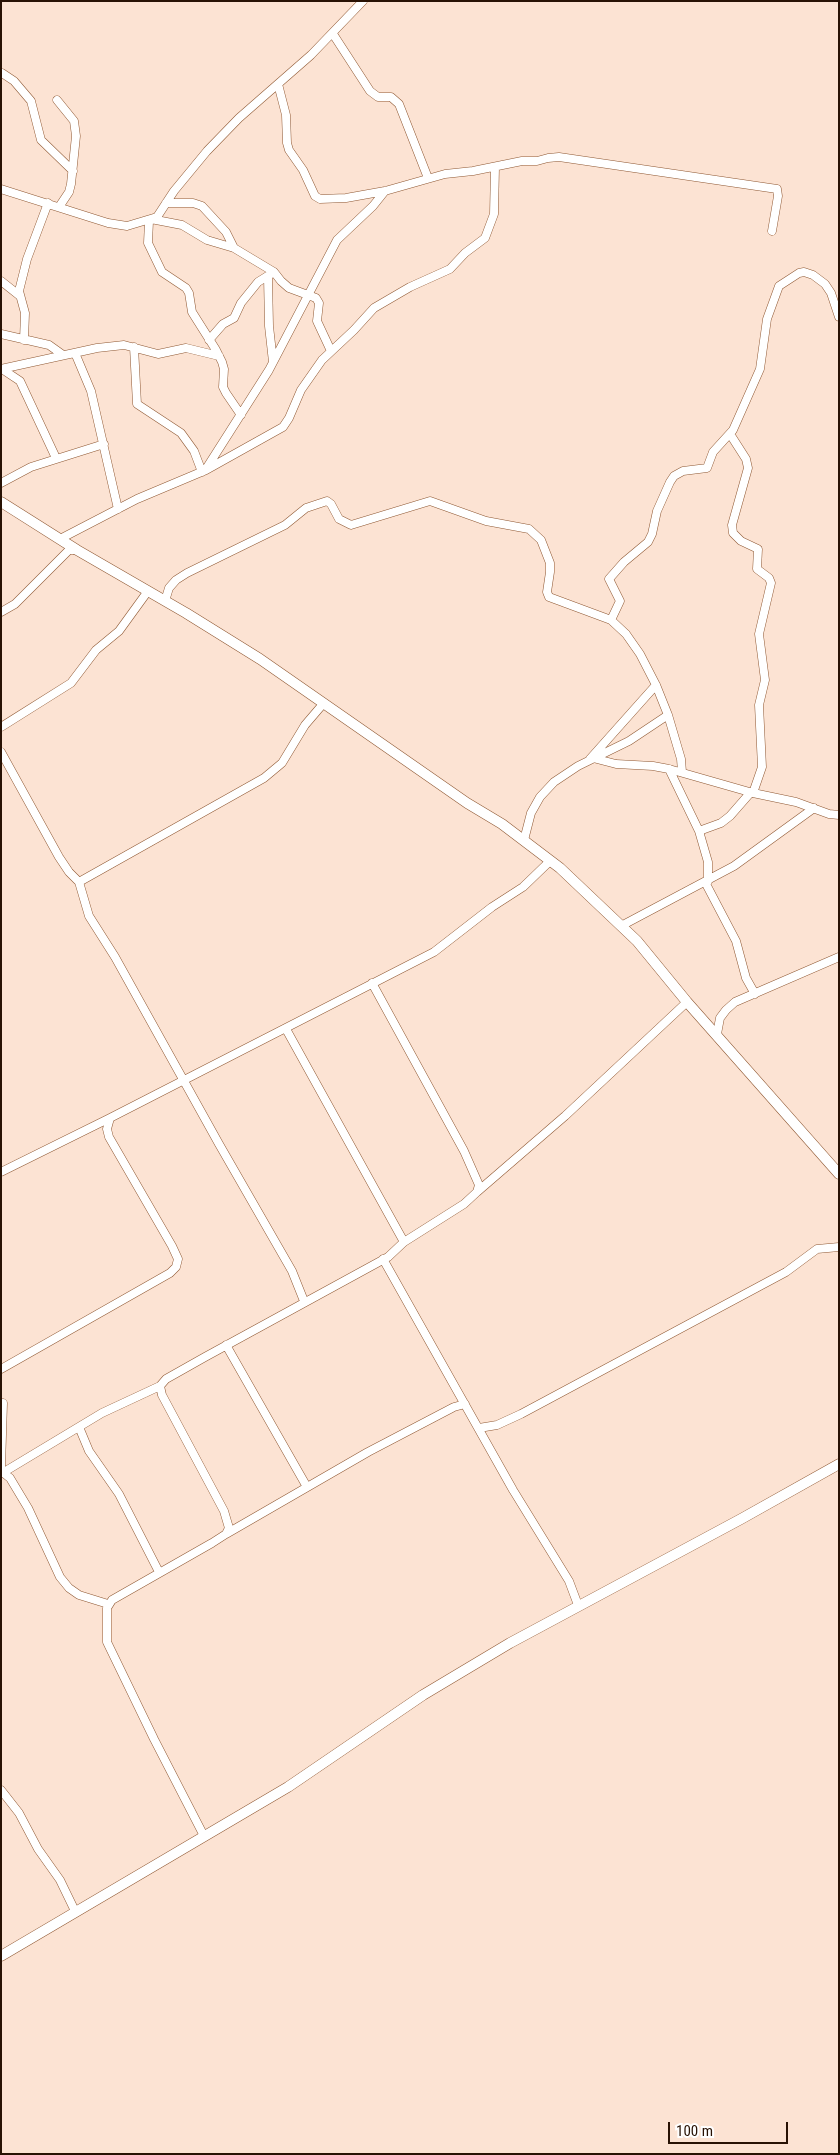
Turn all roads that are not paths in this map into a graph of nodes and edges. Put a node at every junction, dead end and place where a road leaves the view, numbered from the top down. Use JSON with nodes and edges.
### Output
{"nodes":[{"id":1,"x":363,"y":1,"type":"edge"},
{"id":2,"x":333,"y":34,"type":"junction"},
{"id":3,"x":2,"y":73,"type":"edge"},
{"id":4,"x":278,"y":84,"type":"junction"},
{"id":5,"x":57,"y":100,"type":"dead end"},
{"id":6,"x":495,"y":167,"type":"junction"},
{"id":7,"x":73,"y":171,"type":"junction"},
{"id":8,"x":428,"y":178,"type":"junction"},
{"id":9,"x":1,"y":189,"type":"edge"},
{"id":10,"x":385,"y":191,"type":"junction"},
{"id":11,"x":48,"y":203,"type":"junction"},
{"id":12,"x":166,"y":203,"type":"junction"},
{"id":13,"x":59,"y":207,"type":"junction"},
{"id":14,"x":150,"y":220,"type":"junction"},
{"id":15,"x":772,"y":231,"type":"dead end"},
{"id":16,"x":234,"y":248,"type":"junction"},
{"id":17,"x":271,"y":274,"type":"junction"},
{"id":18,"x":1,"y":281,"type":"edge"},
{"id":19,"x":20,"y":296,"type":"junction"},
{"id":20,"x":309,"y":296,"type":"junction"},
{"id":21,"x":839,"y":317,"type":"edge"},
{"id":22,"x":1,"y":334,"type":"edge"},
{"id":23,"x":24,"y":340,"type":"junction"},
{"id":24,"x":209,"y":340,"type":"junction"},
{"id":25,"x":134,"y":347,"type":"junction"},
{"id":26,"x":331,"y":351,"type":"junction"},
{"id":27,"x":75,"y":353,"type":"junction"},
{"id":28,"x":63,"y":355,"type":"junction"},
{"id":29,"x":219,"y":356,"type":"junction"},
{"id":30,"x":273,"y":362,"type":"junction"},
{"id":31,"x":2,"y":369,"type":"edge"},
{"id":32,"x":241,"y":415,"type":"junction"},
{"id":33,"x":730,"y":434,"type":"junction"},
{"id":34,"x":104,"y":444,"type":"junction"},
{"id":35,"x":56,"y":458,"type":"junction"},
{"id":36,"x":204,"y":471,"type":"junction"},
{"id":37,"x":1,"y":483,"type":"edge"},
{"id":38,"x":1,"y":502,"type":"edge"},
{"id":39,"x":118,"y":509,"type":"junction"},
{"id":40,"x":60,"y":539,"type":"junction"},
{"id":41,"x":77,"y":550,"type":"junction"},
{"id":42,"x":148,"y":591,"type":"junction"},
{"id":43,"x":165,"y":601,"type":"junction"},
{"id":44,"x":1,"y":612,"type":"edge"},
{"id":45,"x":611,"y":620,"type":"junction"},
{"id":46,"x":656,"y":685,"type":"junction"},
{"id":47,"x":323,"y":704,"type":"junction"},
{"id":48,"x":668,"y":715,"type":"junction"},
{"id":49,"x":1,"y":727,"type":"edge"},
{"id":50,"x":1,"y":752,"type":"edge"},
{"id":51,"x":591,"y":759,"type":"junction"},
{"id":52,"x":669,"y":769,"type":"junction"},
{"id":53,"x":682,"y":772,"type":"junction"},
{"id":54,"x":752,"y":792,"type":"junction"},
{"id":55,"x":814,"y":808,"type":"junction"},
{"id":56,"x":839,"y":815,"type":"edge"},
{"id":57,"x":699,"y":831,"type":"junction"},
{"id":58,"x":524,"y":840,"type":"junction"},
{"id":59,"x":550,"y":861,"type":"junction"},
{"id":60,"x":79,"y":882,"type":"junction"},
{"id":61,"x":707,"y":882,"type":"junction"},
{"id":62,"x":621,"y":926,"type":"junction"},
{"id":63,"x":839,"y":957,"type":"edge"},
{"id":64,"x":372,"y":983,"type":"junction"},
{"id":65,"x":755,"y":994,"type":"junction"},
{"id":66,"x":687,"y":1002,"type":"junction"},
{"id":67,"x":286,"y":1029,"type":"junction"},
{"id":68,"x":717,"y":1034,"type":"junction"},
{"id":69,"x":184,"y":1081,"type":"junction"},
{"id":70,"x":110,"y":1118,"type":"junction"},
{"id":71,"x":1,"y":1172,"type":"edge"},
{"id":72,"x":839,"y":1174,"type":"edge"},
{"id":73,"x":477,"y":1192,"type":"junction"},
{"id":74,"x":404,"y":1242,"type":"junction"},
{"id":75,"x":839,"y":1246,"type":"edge"},
{"id":76,"x":383,"y":1259,"type":"junction"},
{"id":77,"x":304,"y":1301,"type":"junction"},
{"id":78,"x":226,"y":1345,"type":"junction"},
{"id":79,"x":1,"y":1369,"type":"edge"},
{"id":80,"x":160,"y":1386,"type":"junction"},
{"id":81,"x":3,"y":1403,"type":"dead end"},
{"id":82,"x":465,"y":1404,"type":"junction"},
{"id":83,"x":79,"y":1427,"type":"junction"},
{"id":84,"x":479,"y":1428,"type":"junction"},
{"id":85,"x":839,"y":1464,"type":"edge"},
{"id":86,"x":2,"y":1470,"type":"edge"},
{"id":87,"x":307,"y":1487,"type":"junction"},
{"id":88,"x":226,"y":1534,"type":"junction"},
{"id":89,"x":159,"y":1572,"type":"junction"},
{"id":90,"x":108,"y":1604,"type":"junction"},
{"id":91,"x":578,"y":1606,"type":"junction"},
{"id":92,"x":1,"y":1790,"type":"edge"},
{"id":93,"x":204,"y":1836,"type":"junction"},
{"id":94,"x":75,"y":1911,"type":"junction"},
{"id":95,"x":1,"y":1956,"type":"edge"}],
"edges":[{"from":1,"to":2,"type":"street"},
{"from":2,"to":4,"type":"street"},
{"from":2,"to":8,"type":"street"},
{"from":3,"to":7,"type":"street"},
{"from":4,"to":10,"type":"street"},
{"from":4,"to":12,"type":"street"},
{"from":5,"to":7,"type":"street"},
{"from":6,"to":8,"type":"street"},
{"from":6,"to":15,"type":"street"},
{"from":6,"to":26,"type":"street"},
{"from":7,"to":13,"type":"street"},
{"from":8,"to":10,"type":"street"},
{"from":9,"to":11,"type":"street"},
{"from":10,"to":20,"type":"street"},
{"from":11,"to":13,"type":"street"},
{"from":11,"to":19,"type":"street"},
{"from":12,"to":14,"type":"street"},
{"from":12,"to":16,"type":"street"},
{"from":13,"to":14,"type":"street"},
{"from":14,"to":16,"type":"street"},
{"from":14,"to":24,"type":"street"},
{"from":16,"to":17,"type":"street"},
{"from":17,"to":20,"type":"street"},
{"from":17,"to":24,"type":"street"},
{"from":17,"to":30,"type":"street"},
{"from":18,"to":19,"type":"street"},
{"from":19,"to":23,"type":"street"},
{"from":20,"to":26,"type":"street"},
{"from":20,"to":30,"type":"street"},
{"from":21,"to":33,"type":"street"},
{"from":22,"to":23,"type":"street"},
{"from":23,"to":28,"type":"street"},
{"from":24,"to":29,"type":"street"},
{"from":25,"to":27,"type":"street"},
{"from":25,"to":29,"type":"street"},
{"from":25,"to":36,"type":"street"},
{"from":26,"to":36,"type":"street"},
{"from":27,"to":28,"type":"street"},
{"from":27,"to":34,"type":"street"},
{"from":28,"to":31,"type":"street"},
{"from":29,"to":32,"type":"street"},
{"from":30,"to":32,"type":"street"},
{"from":31,"to":35,"type":"street"},
{"from":32,"to":36,"type":"street"},
{"from":33,"to":45,"type":"street"},
{"from":33,"to":54,"type":"street"},
{"from":34,"to":35,"type":"street"},
{"from":34,"to":39,"type":"street"},
{"from":35,"to":37,"type":"street"},
{"from":36,"to":39,"type":"street"},
{"from":38,"to":40,"type":"street"},
{"from":39,"to":40,"type":"street"},
{"from":40,"to":41,"type":"street"},
{"from":41,"to":42,"type":"street"},
{"from":41,"to":44,"type":"street"},
{"from":42,"to":43,"type":"street"},
{"from":42,"to":49,"type":"street"},
{"from":43,"to":45,"type":"street"},
{"from":43,"to":47,"type":"street"},
{"from":45,"to":46,"type":"street"},
{"from":46,"to":48,"type":"street"},
{"from":46,"to":51,"type":"street"},
{"from":47,"to":58,"type":"street"},
{"from":47,"to":60,"type":"street"},
{"from":48,"to":51,"type":"street"},
{"from":48,"to":53,"type":"street"},
{"from":50,"to":60,"type":"street"},
{"from":51,"to":52,"type":"street"},
{"from":51,"to":58,"type":"street"},
{"from":52,"to":53,"type":"street"},
{"from":52,"to":57,"type":"street"},
{"from":53,"to":54,"type":"street"},
{"from":54,"to":55,"type":"street"},
{"from":54,"to":57,"type":"street"},
{"from":55,"to":56,"type":"street"},
{"from":55,"to":61,"type":"street"},
{"from":57,"to":61,"type":"street"},
{"from":58,"to":59,"type":"street"},
{"from":59,"to":62,"type":"street"},
{"from":59,"to":64,"type":"street"},
{"from":60,"to":69,"type":"street"},
{"from":61,"to":62,"type":"street"},
{"from":61,"to":65,"type":"street"},
{"from":62,"to":66,"type":"street"},
{"from":63,"to":65,"type":"street"},
{"from":64,"to":67,"type":"street"},
{"from":64,"to":73,"type":"street"},
{"from":65,"to":68,"type":"street"},
{"from":66,"to":68,"type":"street"},
{"from":66,"to":73,"type":"street"},
{"from":67,"to":69,"type":"street"},
{"from":67,"to":74,"type":"street"},
{"from":68,"to":72,"type":"street"},
{"from":69,"to":70,"type":"street"},
{"from":69,"to":77,"type":"street"},
{"from":70,"to":71,"type":"street"},
{"from":70,"to":79,"type":"street"},
{"from":73,"to":74,"type":"street"},
{"from":74,"to":76,"type":"street"},
{"from":75,"to":84,"type":"street"},
{"from":76,"to":77,"type":"street"},
{"from":76,"to":82,"type":"street"},
{"from":77,"to":78,"type":"street"},
{"from":78,"to":80,"type":"street"},
{"from":78,"to":87,"type":"street"},
{"from":80,"to":83,"type":"street"},
{"from":80,"to":88,"type":"street"},
{"from":81,"to":86,"type":"street"},
{"from":82,"to":84,"type":"street"},
{"from":82,"to":87,"type":"street"},
{"from":83,"to":86,"type":"street"},
{"from":83,"to":89,"type":"street"},
{"from":84,"to":91,"type":"street"},
{"from":85,"to":91,"type":"street"},
{"from":86,"to":90,"type":"street"},
{"from":87,"to":88,"type":"street"},
{"from":88,"to":89,"type":"street"},
{"from":89,"to":90,"type":"street"},
{"from":90,"to":93,"type":"street"},
{"from":91,"to":93,"type":"street"},
{"from":92,"to":94,"type":"street"},
{"from":93,"to":94,"type":"street"},
{"from":94,"to":95,"type":"street"}]}
